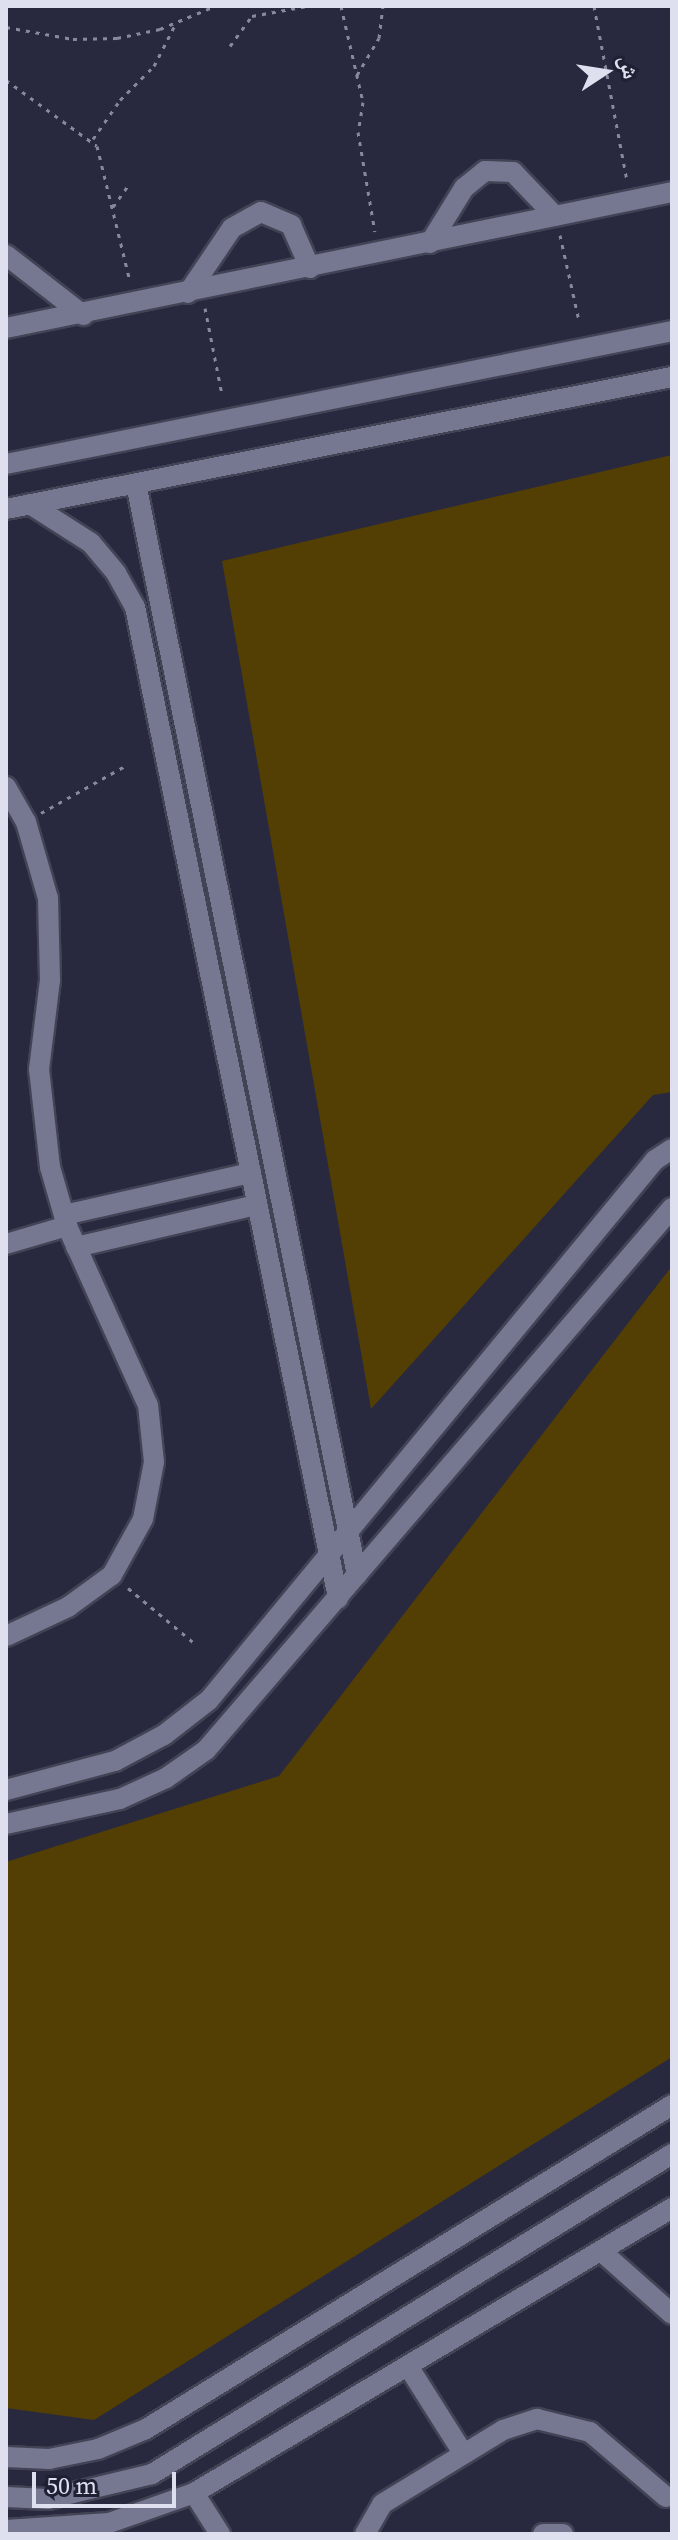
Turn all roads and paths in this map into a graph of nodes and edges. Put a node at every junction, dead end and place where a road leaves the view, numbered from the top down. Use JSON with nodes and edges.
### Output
{"nodes":[{"id":1,"x":215,"y":6,"type":"edge"},
{"id":2,"x":307,"y":6,"type":"edge"},
{"id":3,"x":341,"y":6,"type":"edge"},
{"id":4,"x":383,"y":6,"type":"edge"},
{"id":5,"x":594,"y":6,"type":"edge"},
{"id":6,"x":176,"y":23,"type":"junction"},
{"id":7,"x":6,"y":27,"type":"edge"},
{"id":8,"x":230,"y":46,"type":"dead end"},
{"id":9,"x":357,"y":75,"type":"junction"},
{"id":10,"x":6,"y":80,"type":"edge"},
{"id":11,"x":92,"y":140,"type":"junction"},
{"id":12,"x":129,"y":184,"type":"dead end"},
{"id":13,"x":672,"y":192,"type":"edge"},
{"id":14,"x":631,"y":201,"type":"junction"},
{"id":15,"x":113,"y":208,"type":"junction"},
{"id":16,"x":555,"y":216,"type":"junction"},
{"id":17,"x":430,"y":243,"type":"junction"},
{"id":18,"x":6,"y":255,"type":"edge"},
{"id":19,"x":379,"y":256,"type":"junction"},
{"id":20,"x":310,"y":268,"type":"junction"},
{"id":21,"x":195,"y":292,"type":"junction"},
{"id":22,"x":135,"y":305,"type":"junction"},
{"id":23,"x":83,"y":315,"type":"junction"},
{"id":24,"x":579,"y":321,"type":"dead end"},
{"id":25,"x":6,"y":328,"type":"edge"},
{"id":26,"x":672,"y":331,"type":"edge"},
{"id":27,"x":672,"y":377,"type":"edge"},
{"id":28,"x":222,"y":395,"type":"dead end"},
{"id":29,"x":6,"y":464,"type":"edge"},
{"id":30,"x":136,"y":484,"type":"junction"},
{"id":31,"x":30,"y":504,"type":"junction"},
{"id":32,"x":6,"y":509,"type":"edge"},
{"id":33,"x":125,"y":766,"type":"dead end"},
{"id":34,"x":6,"y":787,"type":"edge"},
{"id":35,"x":26,"y":822,"type":"junction"},
{"id":36,"x":672,"y":1149,"type":"edge"},
{"id":37,"x":251,"y":1173,"type":"junction"},
{"id":38,"x":257,"y":1205,"type":"junction"},
{"id":39,"x":672,"y":1208,"type":"edge"},
{"id":40,"x":66,"y":1220,"type":"junction"},
{"id":41,"x":6,"y":1244,"type":"edge"},
{"id":42,"x":76,"y":1247,"type":"junction"},
{"id":43,"x":349,"y":1529,"type":"junction"},
{"id":44,"x":329,"y":1555,"type":"junction"},
{"id":45,"x":112,"y":1575,"type":"junction"},
{"id":46,"x":357,"y":1575,"type":"junction"},
{"id":47,"x":338,"y":1598,"type":"junction"},
{"id":48,"x":6,"y":1636,"type":"edge"},
{"id":49,"x":193,"y":1642,"type":"dead end"},
{"id":50,"x":6,"y":1790,"type":"edge"},
{"id":51,"x":6,"y":1824,"type":"edge"},
{"id":52,"x":672,"y":2105,"type":"edge"},
{"id":53,"x":672,"y":2154,"type":"edge"},
{"id":54,"x":672,"y":2208,"type":"edge"},
{"id":55,"x":601,"y":2251,"type":"junction"},
{"id":56,"x":672,"y":2314,"type":"edge"},
{"id":57,"x":408,"y":2366,"type":"junction"},
{"id":58,"x":463,"y":2453,"type":"junction"},
{"id":59,"x":6,"y":2457,"type":"edge"},
{"id":60,"x":194,"y":2493,"type":"junction"},
{"id":61,"x":6,"y":2497,"type":"edge"},
{"id":62,"x":666,"y":2497,"type":"dead end"},
{"id":63,"x":6,"y":2530,"type":"edge"},
{"id":64,"x":47,"y":2532,"type":"edge"},
{"id":65,"x":220,"y":2534,"type":"edge"},
{"id":66,"x":365,"y":2534,"type":"edge"},
{"id":67,"x":543,"y":2534,"type":"edge"},
{"id":68,"x":563,"y":2534,"type":"edge"}],
"edges":[{"from":1,"to":6,"type":"path"},
{"from":2,"to":8,"type":"path"},
{"from":3,"to":9,"type":"path"},
{"from":4,"to":9,"type":"path"},
{"from":5,"to":14,"type":"path"},
{"from":6,"to":7,"type":"path"},
{"from":6,"to":11,"type":"path"},
{"from":9,"to":19,"type":"path"},
{"from":10,"to":11,"type":"path"},
{"from":11,"to":15,"type":"path"},
{"from":12,"to":15,"type":"path"},
{"from":13,"to":14,"type":"street"},
{"from":14,"to":16,"type":"street"},
{"from":15,"to":22,"type":"path"},
{"from":16,"to":17,"type":"street"},
{"from":16,"to":17,"type":"street"},
{"from":16,"to":24,"type":"path"},
{"from":17,"to":19,"type":"street"},
{"from":18,"to":23,"type":"street"},
{"from":19,"to":20,"type":"street"},
{"from":20,"to":21,"type":"street"},
{"from":20,"to":21,"type":"street"},
{"from":21,"to":22,"type":"street"},
{"from":21,"to":28,"type":"path"},
{"from":22,"to":23,"type":"street"},
{"from":23,"to":25,"type":"street"},
{"from":26,"to":29,"type":"street"},
{"from":27,"to":30,"type":"street"},
{"from":30,"to":31,"type":"street"},
{"from":30,"to":43,"type":"street"},
{"from":31,"to":32,"type":"street"},
{"from":31,"to":37,"type":"street"},
{"from":33,"to":35,"type":"path"},
{"from":34,"to":35,"type":"street"},
{"from":35,"to":40,"type":"street"},
{"from":36,"to":43,"type":"street"},
{"from":37,"to":38,"type":"street"},
{"from":37,"to":40,"type":"street"},
{"from":38,"to":42,"type":"street"},
{"from":38,"to":44,"type":"street"},
{"from":39,"to":46,"type":"street"},
{"from":40,"to":41,"type":"street"},
{"from":40,"to":42,"type":"street"},
{"from":42,"to":45,"type":"street"},
{"from":43,"to":44,"type":"street"},
{"from":43,"to":46,"type":"street"},
{"from":44,"to":47,"type":"street"},
{"from":44,"to":50,"type":"street"},
{"from":45,"to":48,"type":"street"},
{"from":45,"to":49,"type":"path"},
{"from":46,"to":47,"type":"street"},
{"from":47,"to":51,"type":"street"},
{"from":52,"to":59,"type":"street"},
{"from":53,"to":61,"type":"street"},
{"from":54,"to":55,"type":"street"},
{"from":55,"to":56,"type":"street"},
{"from":55,"to":57,"type":"street"},
{"from":57,"to":58,"type":"street"},
{"from":57,"to":60,"type":"street"},
{"from":58,"to":62,"type":"street"},
{"from":58,"to":66,"type":"street"},
{"from":60,"to":64,"type":"street"},
{"from":60,"to":65,"type":"street"},
{"from":63,"to":64,"type":"street"},
{"from":67,"to":68,"type":"street"}]}
